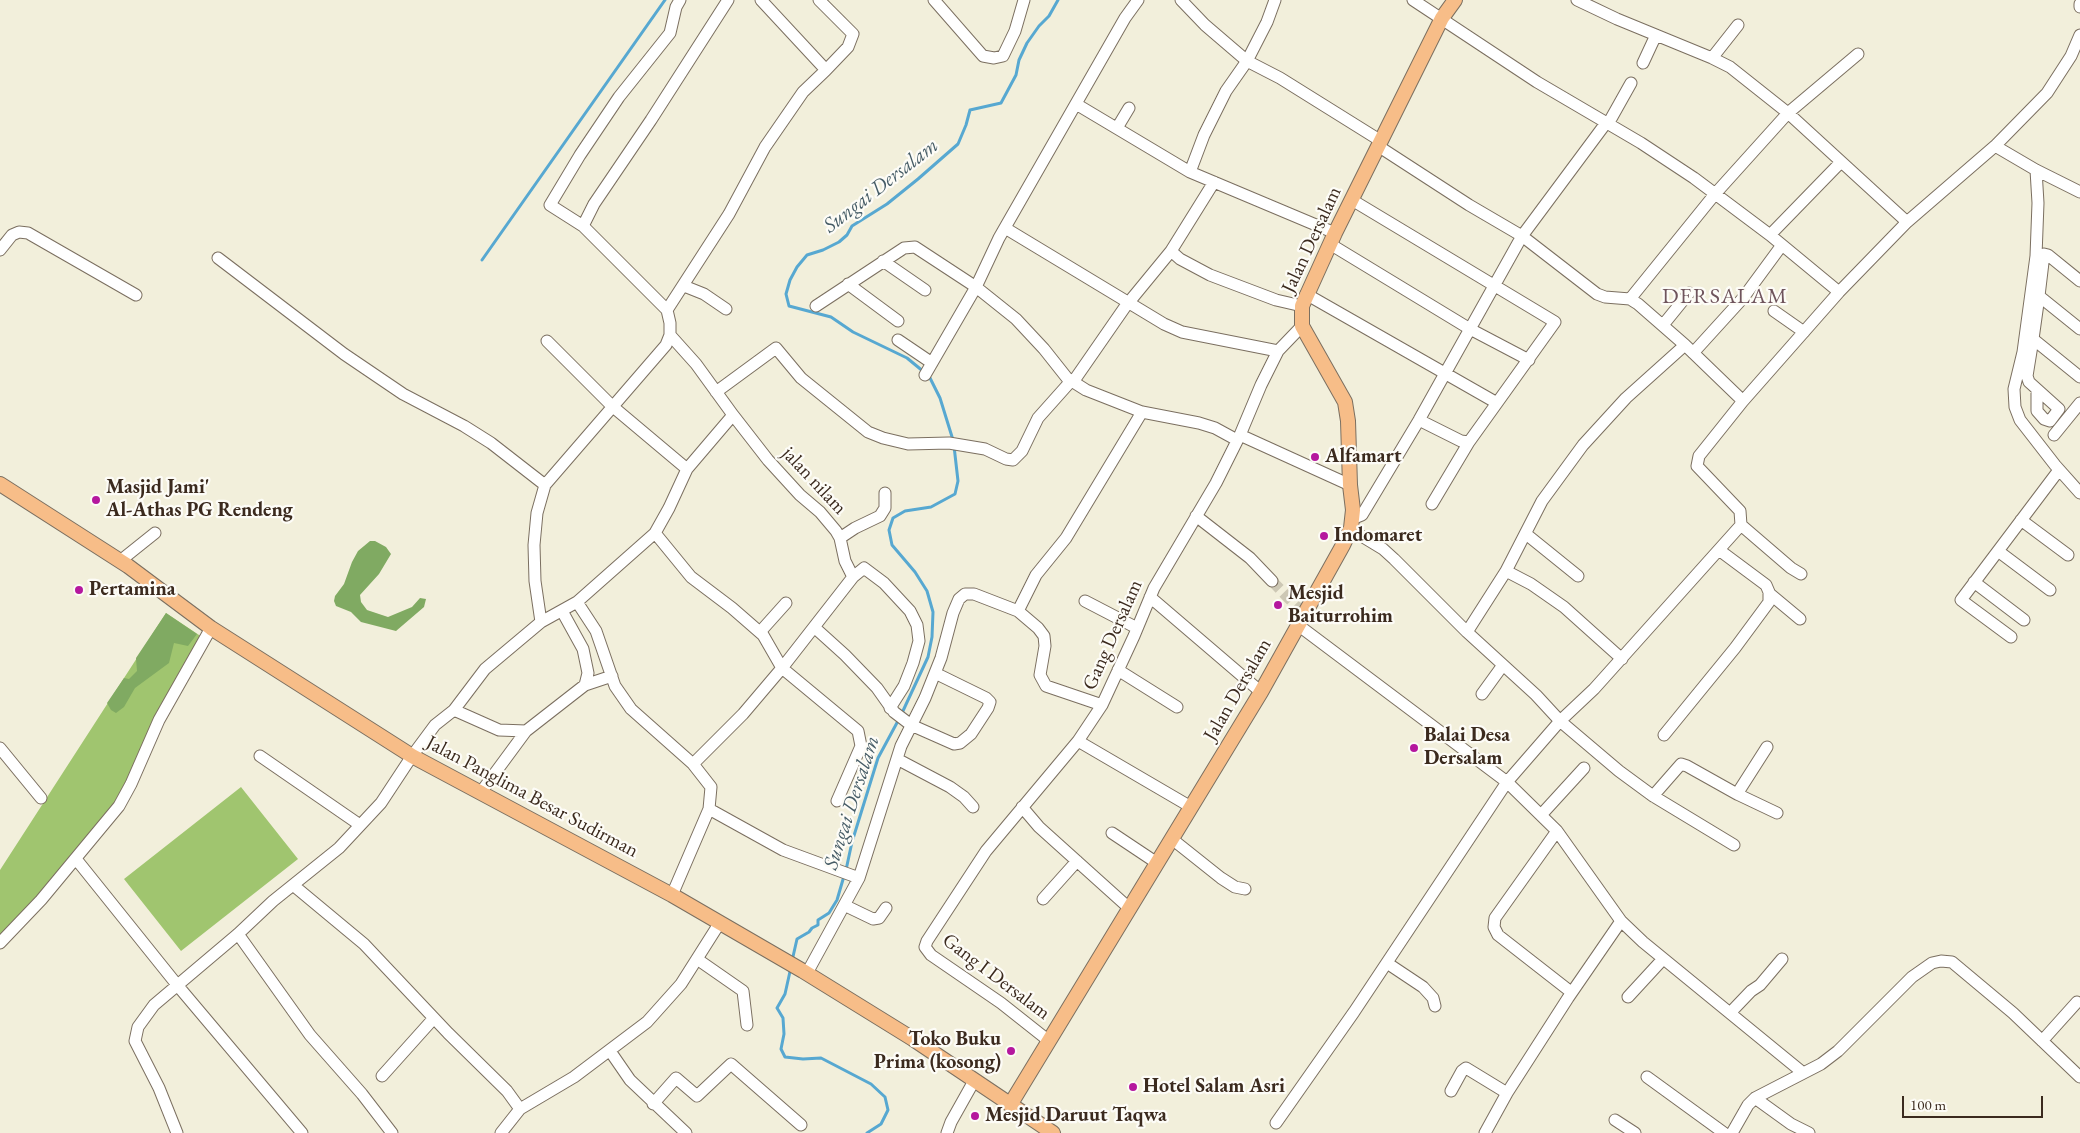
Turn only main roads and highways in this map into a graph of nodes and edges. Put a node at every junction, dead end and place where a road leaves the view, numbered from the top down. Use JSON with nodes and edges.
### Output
{"nodes":[{"id":1,"x":1455,"y":0,"type":"edge"},
{"id":2,"x":0,"y":484,"type":"edge"},
{"id":3,"x":1010,"y":1105,"type":"junction"},
{"id":4,"x":1053,"y":1133,"type":"edge"}],
"edges":[{"from":1,"to":3,"type":"main road","name":"Jalan Dersalam"},
{"from":2,"to":3,"type":"main road","name":"Jalan Panglima Besar Sudirman"},
{"from":3,"to":4,"type":"main road","name":"Jalan Panglima Besar Sudirman"}]}
